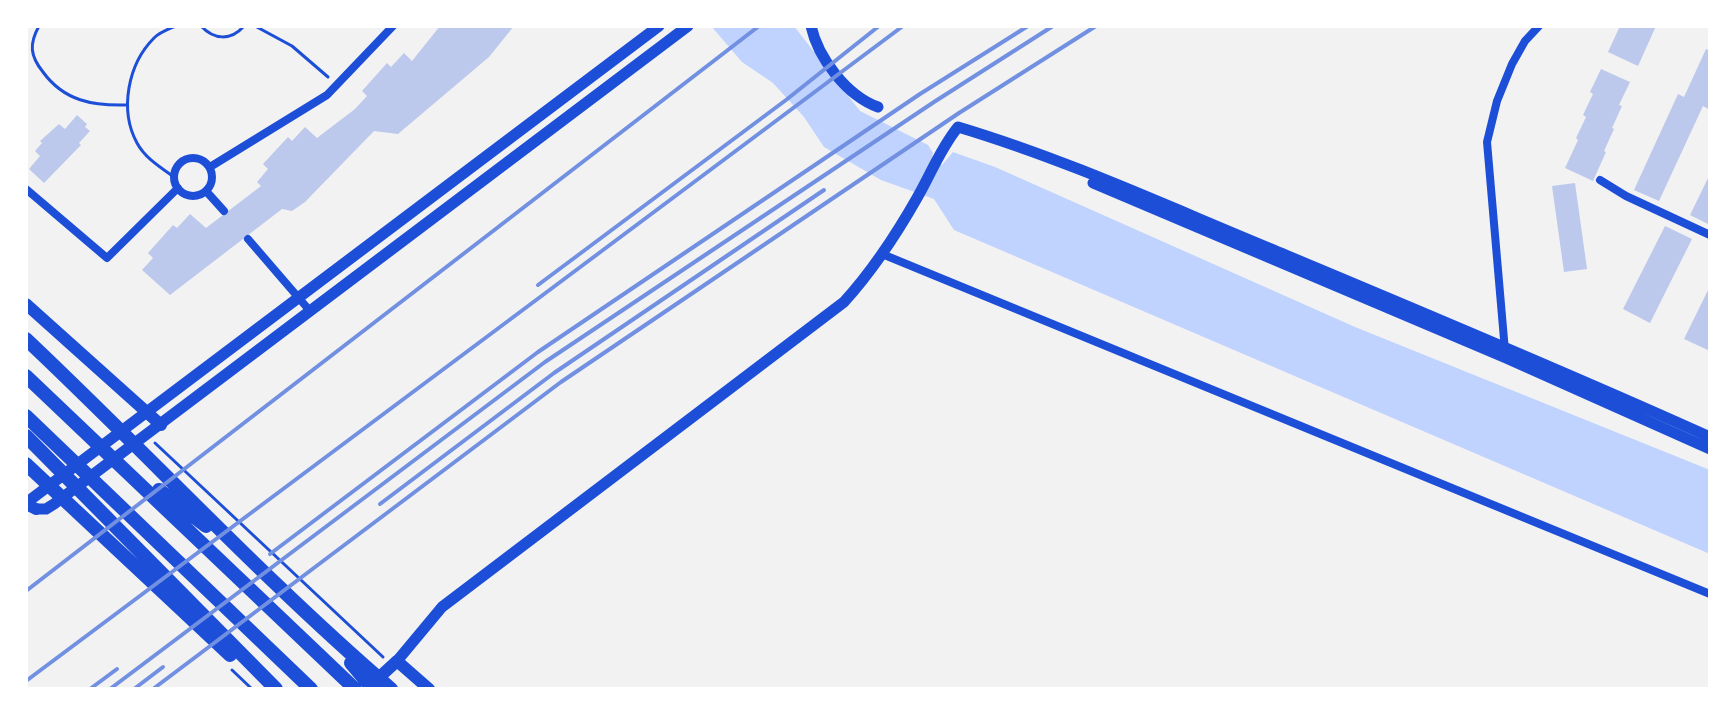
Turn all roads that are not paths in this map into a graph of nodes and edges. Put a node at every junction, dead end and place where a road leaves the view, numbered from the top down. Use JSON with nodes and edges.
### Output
{"nodes":[{"id":1,"x":393,"y":26,"type":"edge"},
{"id":2,"x":659,"y":26,"type":"edge"},
{"id":3,"x":688,"y":26,"type":"edge"},
{"id":4,"x":814,"y":26,"type":"edge"},
{"id":5,"x":1539,"y":26,"type":"edge"},
{"id":6,"x":828,"y":53,"type":"dead end"},
{"id":7,"x":851,"y":81,"type":"dead end"},
{"id":8,"x":210,"y":167,"type":"junction"},
{"id":9,"x":1600,"y":180,"type":"dead end"},
{"id":10,"x":178,"y":188,"type":"junction"},
{"id":11,"x":26,"y":189,"type":"edge"},
{"id":12,"x":206,"y":191,"type":"junction"},
{"id":13,"x":224,"y":211,"type":"dead end"},
{"id":14,"x":1710,"y":235,"type":"edge"},
{"id":15,"x":248,"y":239,"type":"dead end"},
{"id":16,"x":882,"y":254,"type":"junction"},
{"id":17,"x":298,"y":297,"type":"junction"},
{"id":18,"x":26,"y":304,"type":"edge"},
{"id":19,"x":310,"y":311,"type":"junction"},
{"id":20,"x":26,"y":339,"type":"edge"},
{"id":21,"x":1505,"y":352,"type":"junction"},
{"id":22,"x":26,"y":376,"type":"edge"},
{"id":23,"x":146,"y":412,"type":"junction"},
{"id":24,"x":26,"y":416,"type":"edge"},
{"id":25,"x":161,"y":425,"type":"junction"},
{"id":26,"x":26,"y":436,"type":"edge"},
{"id":27,"x":1710,"y":437,"type":"edge"},
{"id":28,"x":105,"y":448,"type":"junction"},
{"id":29,"x":1710,"y":449,"type":"edge"},
{"id":30,"x":26,"y":464,"type":"edge"},
{"id":31,"x":29,"y":506,"type":"edge"},
{"id":32,"x":247,"y":557,"type":"junction"},
{"id":33,"x":1710,"y":594,"type":"edge"},
{"id":34,"x":325,"y":632,"type":"junction"},
{"id":35,"x":397,"y":661,"type":"junction"},
{"id":36,"x":267,"y":689,"type":"edge"},
{"id":37,"x":276,"y":689,"type":"edge"},
{"id":38,"x":311,"y":689,"type":"edge"},
{"id":39,"x":355,"y":689,"type":"edge"},
{"id":40,"x":370,"y":689,"type":"edge"},
{"id":41,"x":391,"y":689,"type":"edge"},
{"id":42,"x":429,"y":689,"type":"edge"}],
"edges":[{"from":1,"to":8,"type":"street"},
{"from":2,"to":17,"type":"street"},
{"from":3,"to":19,"type":"street"},
{"from":4,"to":6,"type":"street"},
{"from":4,"to":7,"type":"street"},
{"from":5,"to":21,"type":"street"},
{"from":8,"to":10,"type":"street"},
{"from":8,"to":12,"type":"street"},
{"from":9,"to":14,"type":"street"},
{"from":10,"to":11,"type":"street"},
{"from":10,"to":12,"type":"street"},
{"from":12,"to":13,"type":"street"},
{"from":15,"to":17,"type":"street"},
{"from":16,"to":21,"type":"street"},
{"from":16,"to":33,"type":"street"},
{"from":16,"to":35,"type":"street"},
{"from":17,"to":19,"type":"street"},
{"from":17,"to":23,"type":"street"},
{"from":18,"to":23,"type":"main road"},
{"from":19,"to":25,"type":"street"},
{"from":20,"to":32,"type":"highway"},
{"from":21,"to":27,"type":"street"},
{"from":21,"to":29,"type":"street"},
{"from":22,"to":28,"type":"highway"},
{"from":23,"to":25,"type":"main road"},
{"from":23,"to":31,"type":"street"},
{"from":24,"to":38,"type":"highway"},
{"from":25,"to":31,"type":"street"},
{"from":26,"to":37,"type":"highway"},
{"from":28,"to":32,"type":"highway"},
{"from":28,"to":39,"type":"highway"},
{"from":30,"to":36,"type":"highway"},
{"from":32,"to":34,"type":"highway"},
{"from":34,"to":40,"type":"highway"},
{"from":34,"to":41,"type":"highway"},
{"from":35,"to":40,"type":"main road"},
{"from":35,"to":42,"type":"main road"}]}
